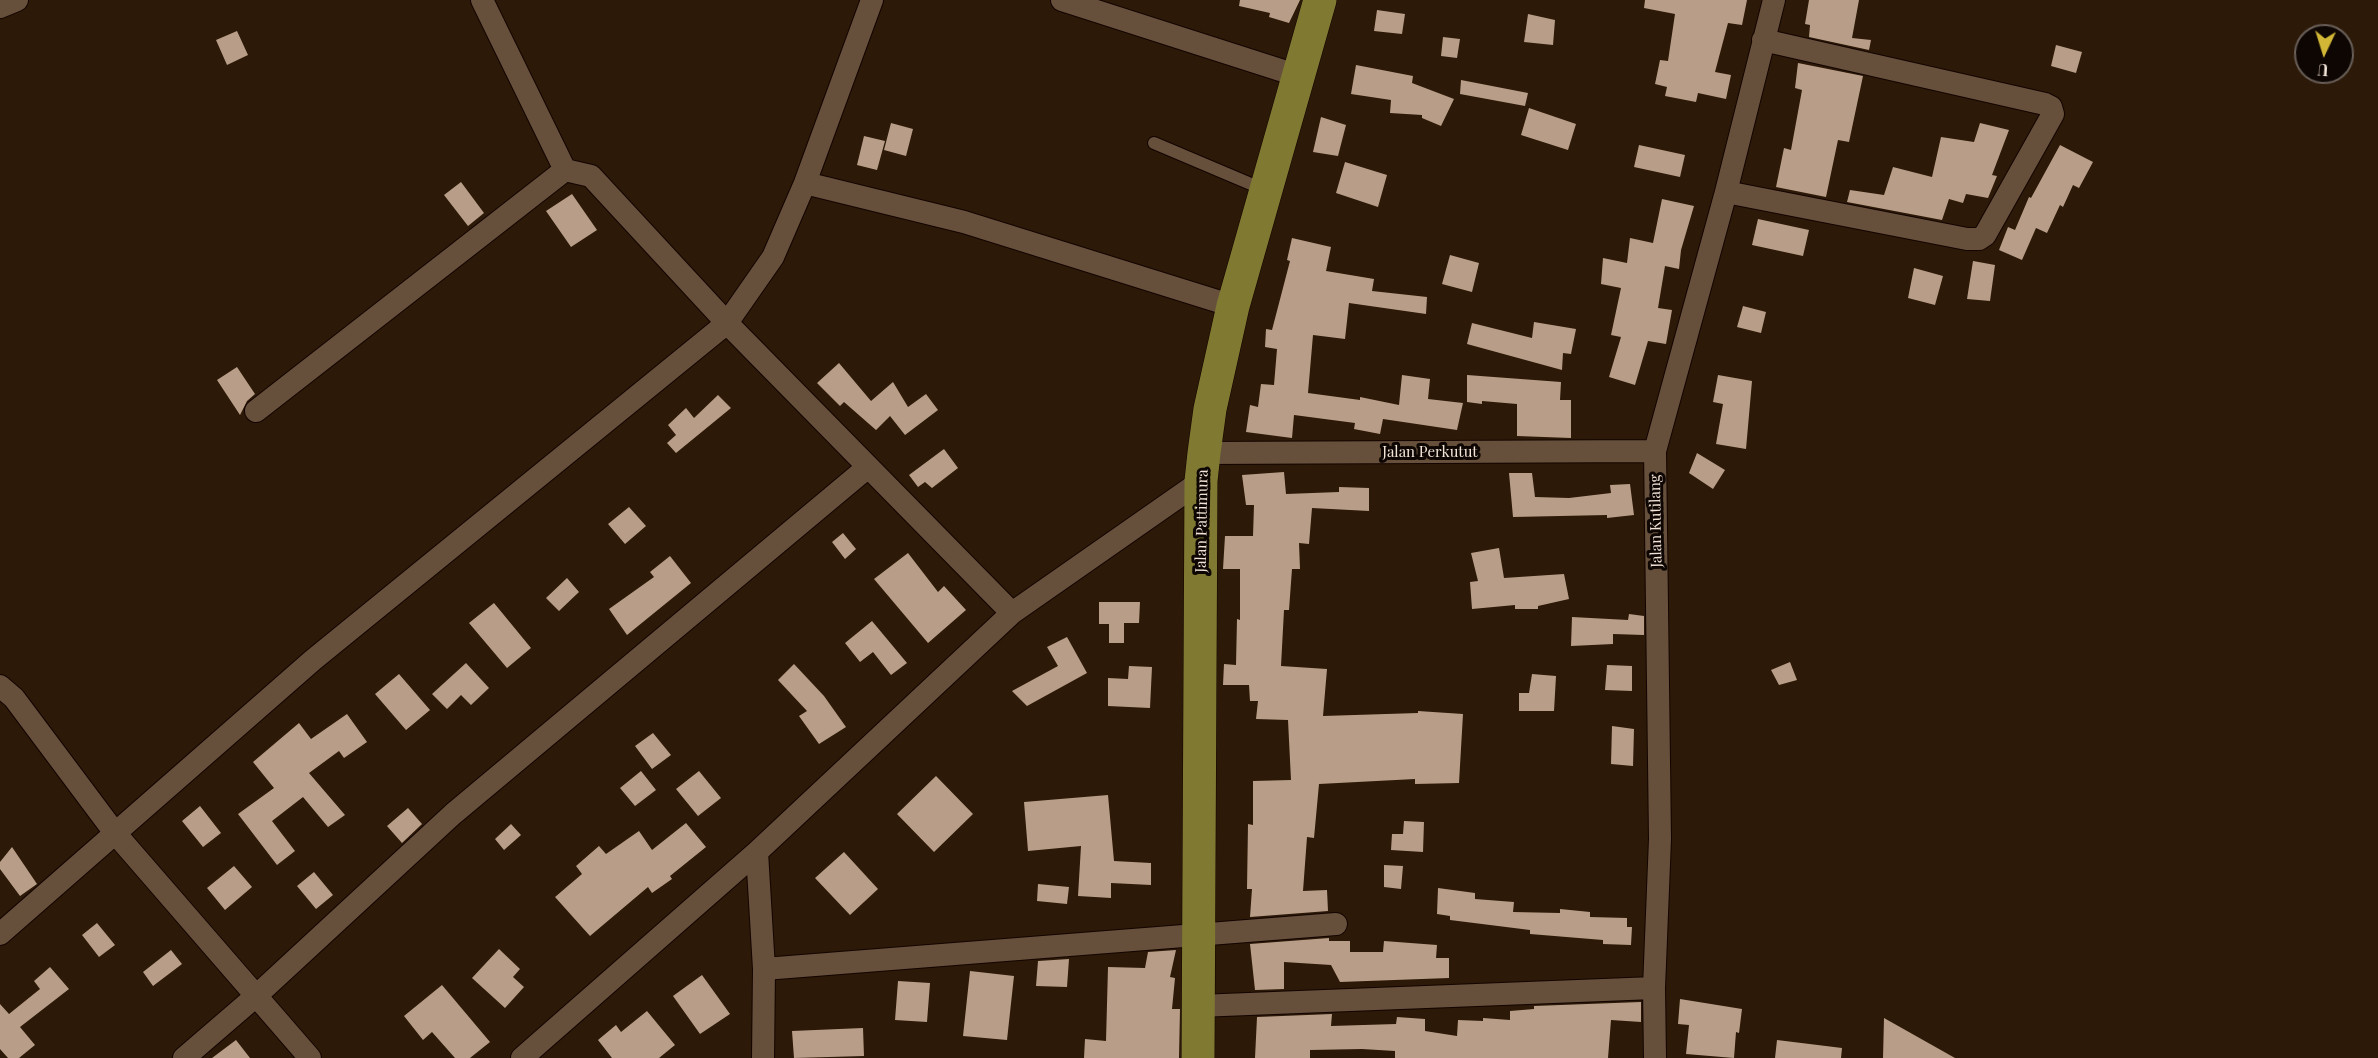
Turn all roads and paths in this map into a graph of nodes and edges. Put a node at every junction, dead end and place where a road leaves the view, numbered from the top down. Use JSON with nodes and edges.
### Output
{"nodes":[{"id":1,"x":16,"y":0,"type":"edge"},
{"id":2,"x":482,"y":0,"type":"edge"},
{"id":3,"x":872,"y":0,"type":"edge"},
{"id":4,"x":1062,"y":0,"type":"edge"},
{"id":5,"x":1320,"y":0,"type":"edge"},
{"id":6,"x":1774,"y":0,"type":"edge"},
{"id":7,"x":0,"y":7,"type":"edge"},
{"id":8,"x":1762,"y":40,"type":"junction"},
{"id":9,"x":1299,"y":76,"type":"junction"},
{"id":10,"x":1154,"y":143,"type":"dead end"},
{"id":11,"x":565,"y":170,"type":"junction"},
{"id":12,"x":805,"y":183,"type":"junction"},
{"id":13,"x":1266,"y":190,"type":"junction"},
{"id":14,"x":1726,"y":192,"type":"junction"},
{"id":15,"x":1233,"y":306,"type":"junction"},
{"id":16,"x":727,"y":323,"type":"junction"},
{"id":17,"x":256,"y":411,"type":"dead end"},
{"id":18,"x":1655,"y":451,"type":"junction"},
{"id":19,"x":868,"y":467,"type":"junction"},
{"id":20,"x":1202,"y":467,"type":"junction"},
{"id":21,"x":1012,"y":613,"type":"junction"},
{"id":22,"x":0,"y":686,"type":"edge"},
{"id":23,"x":115,"y":833,"type":"junction"},
{"id":24,"x":757,"y":852,"type":"junction"},
{"id":25,"x":1336,"y":924,"type":"dead end"},
{"id":26,"x":0,"y":934,"type":"edge"},
{"id":27,"x":1199,"y":935,"type":"junction"},
{"id":28,"x":764,"y":969,"type":"junction"},
{"id":29,"x":1654,"y":988,"type":"junction"},
{"id":30,"x":256,"y":996,"type":"junction"},
{"id":31,"x":1198,"y":1006,"type":"junction"},
{"id":32,"x":184,"y":1058,"type":"edge"},
{"id":33,"x":310,"y":1058,"type":"edge"},
{"id":34,"x":522,"y":1058,"type":"edge"},
{"id":35,"x":763,"y":1058,"type":"edge"},
{"id":36,"x":1198,"y":1058,"type":"edge"},
{"id":37,"x":1655,"y":1058,"type":"edge"}],
"edges":[{"from":1,"to":7,"type":"street"},
{"from":2,"to":11,"type":"street"},
{"from":3,"to":12,"type":"street"},
{"from":4,"to":9,"type":"street"},
{"from":5,"to":9,"type":"main road","name":"Jalan Pattimura"},
{"from":6,"to":8,"type":"street","name":"Jalan Kutilang"},
{"from":8,"to":14,"type":"street","name":"Jalan Kutilang"},
{"from":8,"to":14,"type":"street"},
{"from":9,"to":13,"type":"main road","name":"Jalan Pattimura"},
{"from":10,"to":13,"type":"lane"},
{"from":11,"to":16,"type":"street"},
{"from":11,"to":17,"type":"street"},
{"from":12,"to":15,"type":"street"},
{"from":12,"to":16,"type":"street"},
{"from":13,"to":15,"type":"main road","name":"Jalan Pattimura"},
{"from":14,"to":18,"type":"street","name":"Jalan Kutilang"},
{"from":15,"to":20,"type":"main road","name":"Jalan Pattimura"},
{"from":16,"to":19,"type":"street"},
{"from":16,"to":23,"type":"street"},
{"from":18,"to":20,"type":"street","name":"Jalan Perkutut"},
{"from":18,"to":29,"type":"street","name":"Jalan Kutilang"},
{"from":19,"to":21,"type":"street"},
{"from":19,"to":30,"type":"street"},
{"from":20,"to":21,"type":"street"},
{"from":20,"to":27,"type":"main road","name":"Jalan Pattimura"},
{"from":21,"to":24,"type":"street"},
{"from":22,"to":23,"type":"street"},
{"from":23,"to":26,"type":"street"},
{"from":23,"to":30,"type":"street"},
{"from":24,"to":28,"type":"street"},
{"from":24,"to":34,"type":"street"},
{"from":25,"to":27,"type":"street"},
{"from":27,"to":28,"type":"street"},
{"from":27,"to":31,"type":"main road","name":"Jalan Pattimura"},
{"from":28,"to":35,"type":"street"},
{"from":29,"to":31,"type":"street"},
{"from":29,"to":37,"type":"street","name":"Jalan Kutilang"},
{"from":30,"to":32,"type":"street"},
{"from":30,"to":33,"type":"street"},
{"from":31,"to":36,"type":"main road","name":"Jalan Pattimura"}]}
